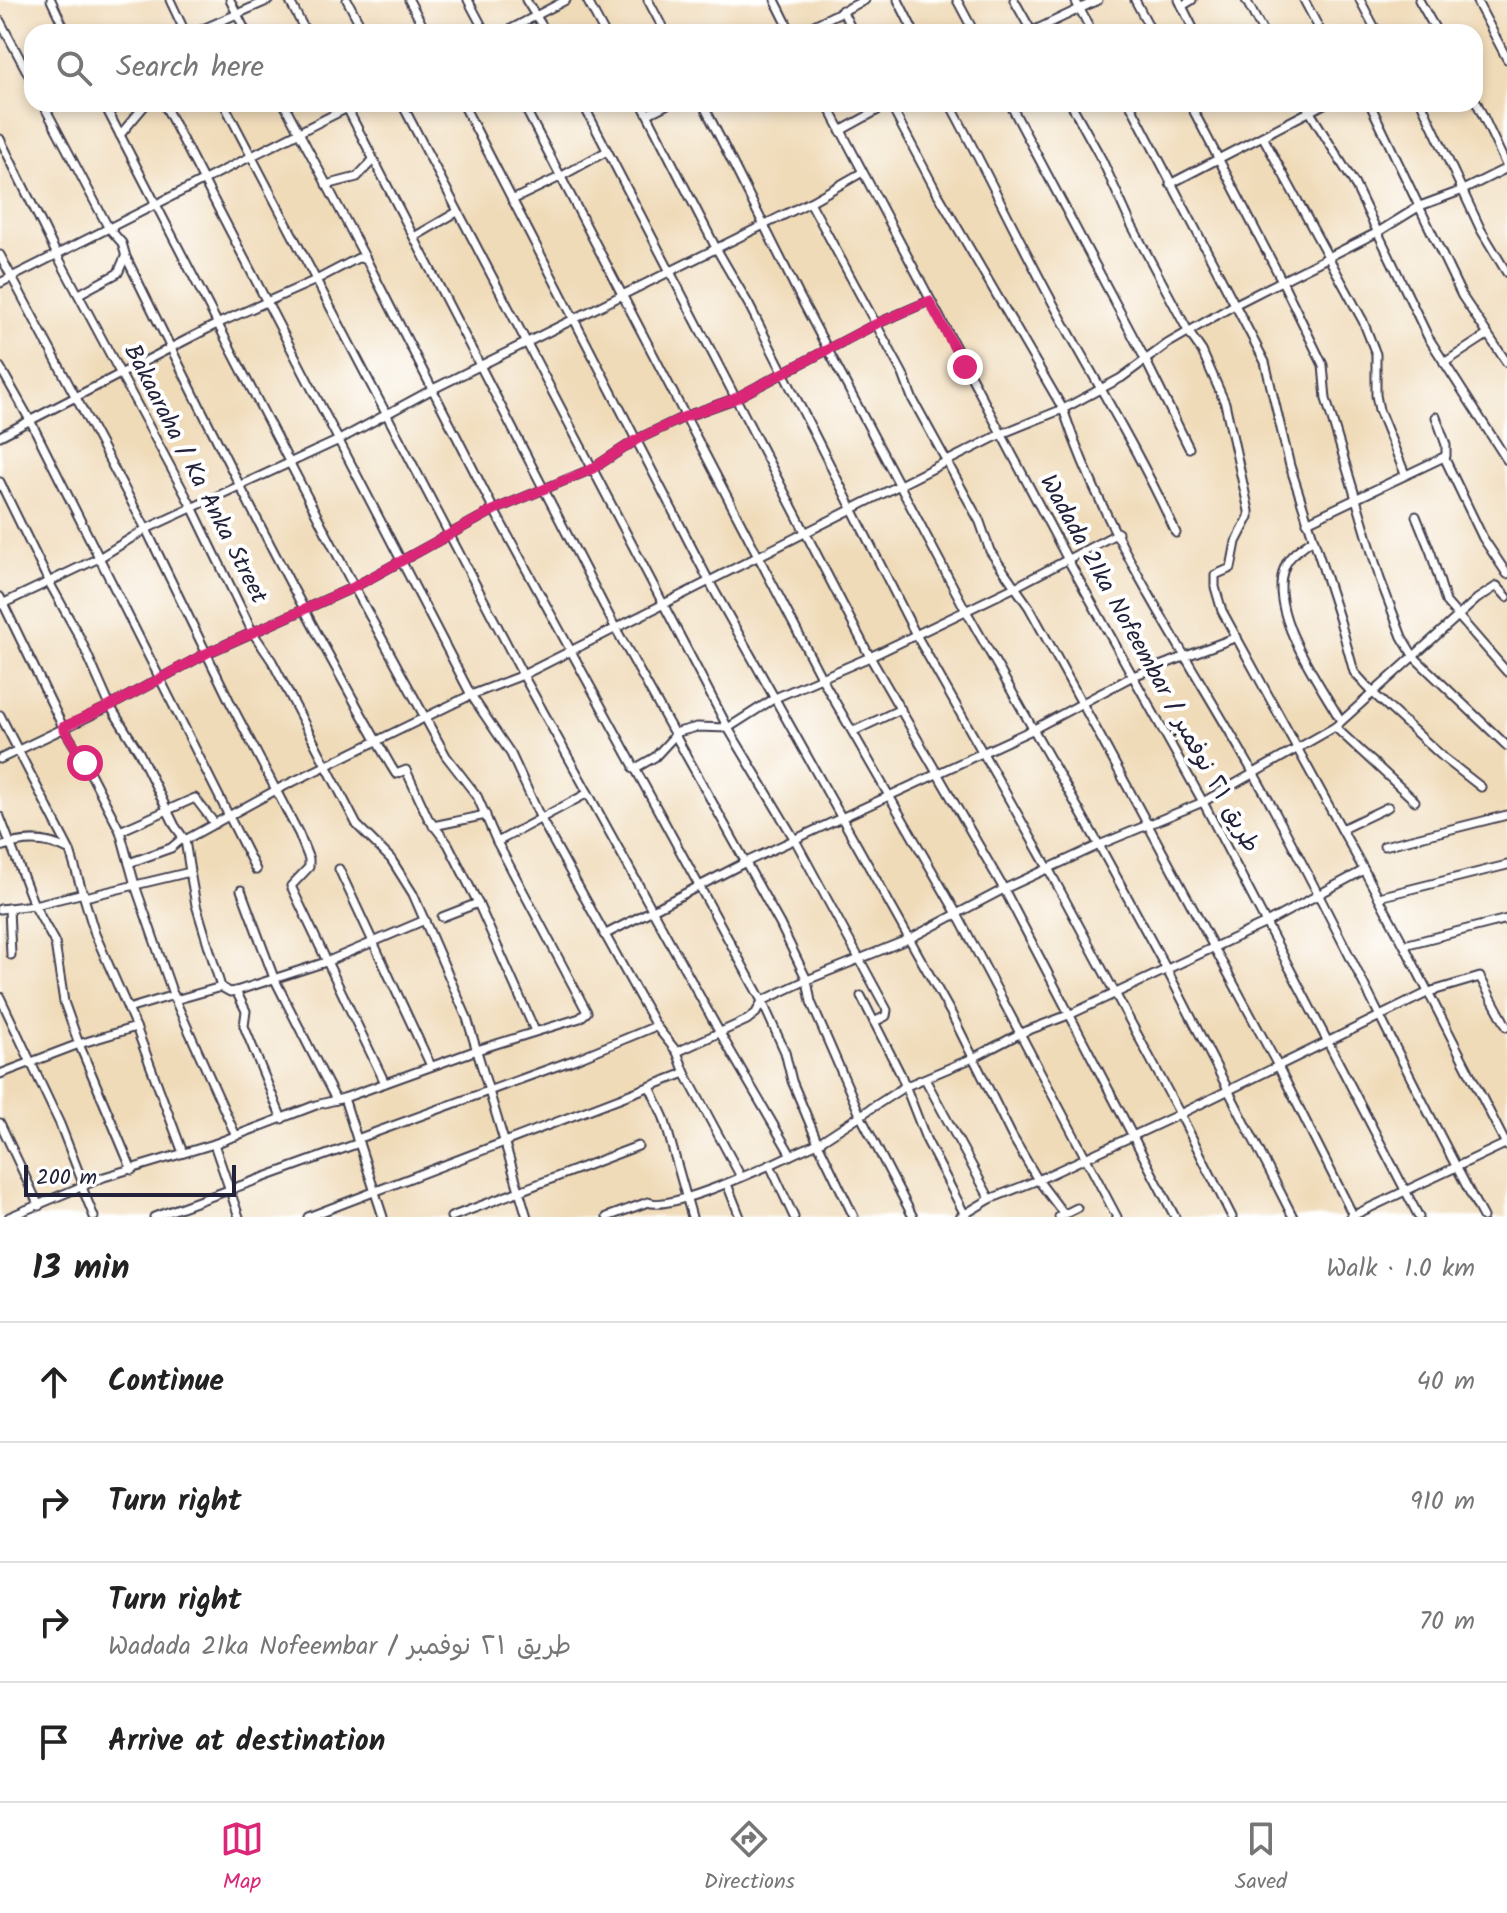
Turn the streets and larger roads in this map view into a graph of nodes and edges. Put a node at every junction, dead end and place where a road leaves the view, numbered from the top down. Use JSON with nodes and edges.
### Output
{"nodes":[{"id":1,"x":51,"y":0,"type":"edge"},
{"id":2,"x":170,"y":0,"type":"edge"},
{"id":3,"x":230,"y":0,"type":"edge"},
{"id":4,"x":269,"y":0,"type":"edge"},
{"id":5,"x":289,"y":0,"type":"edge"},
{"id":6,"x":347,"y":0,"type":"edge"},
{"id":7,"x":409,"y":0,"type":"edge"},
{"id":8,"x":468,"y":0,"type":"edge"},
{"id":9,"x":526,"y":0,"type":"edge"},
{"id":10,"x":566,"y":0,"type":"edge"},
{"id":11,"x":587,"y":0,"type":"edge"},
{"id":12,"x":648,"y":0,"type":"edge"},
{"id":13,"x":775,"y":0,"type":"edge"},
{"id":14,"x":865,"y":0,"type":"edge"},
{"id":15,"x":898,"y":0,"type":"edge"},
{"id":16,"x":957,"y":0,"type":"edge"},
{"id":17,"x":1014,"y":0,"type":"edge"},
{"id":18,"x":1075,"y":0,"type":"edge"},
{"id":19,"x":1098,"y":0,"type":"edge"},
{"id":20,"x":1135,"y":0,"type":"edge"},
{"id":21,"x":1192,"y":0,"type":"edge"},
{"id":22,"x":1246,"y":0,"type":"edge"},
{"id":23,"x":1304,"y":0,"type":"edge"},
{"id":24,"x":1360,"y":0,"type":"edge"},
{"id":25,"x":1419,"y":0,"type":"edge"},
{"id":26,"x":1476,"y":0,"type":"edge"},
{"id":27,"x":1180,"y":3,"type":"edge"},
{"id":28,"x":1080,"y":9,"type":"junction"},
{"id":29,"x":842,"y":10,"type":"junction"},
{"id":30,"x":236,"y":13,"type":"junction"},
{"id":31,"x":538,"y":15,"type":"junction"},
{"id":32,"x":0,"y":21,"type":"edge"},
{"id":33,"x":62,"y":24,"type":"edge"},
{"id":34,"x":181,"y":24,"type":"edge"},
{"id":35,"x":213,"y":24,"type":"edge"},
{"id":36,"x":242,"y":24,"type":"edge"},
{"id":37,"x":302,"y":24,"type":"edge"},
{"id":38,"x":360,"y":24,"type":"edge"},
{"id":39,"x":422,"y":24,"type":"edge"},
{"id":40,"x":481,"y":24,"type":"edge"},
{"id":41,"x":521,"y":24,"type":"edge"},
{"id":42,"x":542,"y":24,"type":"edge"},
{"id":43,"x":600,"y":24,"type":"edge"},
{"id":44,"x":661,"y":24,"type":"edge"},
{"id":45,"x":787,"y":24,"type":"edge"},
{"id":46,"x":815,"y":24,"type":"edge"},
{"id":47,"x":849,"y":24,"type":"edge"},
{"id":48,"x":910,"y":24,"type":"edge"},
{"id":49,"x":970,"y":24,"type":"edge"},
{"id":50,"x":1027,"y":24,"type":"edge"},
{"id":51,"x":1048,"y":24,"type":"edge"},
{"id":52,"x":1088,"y":24,"type":"edge"},
{"id":53,"x":1148,"y":24,"type":"edge"},
{"id":54,"x":1191,"y":24,"type":"edge"},
{"id":55,"x":1259,"y":24,"type":"edge"},
{"id":56,"x":1317,"y":24,"type":"edge"},
{"id":57,"x":1373,"y":24,"type":"edge"},
{"id":58,"x":1432,"y":24,"type":"edge"},
{"id":59,"x":1507,"y":59,"type":"edge"},
{"id":60,"x":24,"y":66,"type":"edge"},
{"id":61,"x":47,"y":112,"type":"edge"},
{"id":62,"x":108,"y":112,"type":"edge"},
{"id":63,"x":139,"y":112,"type":"edge"},
{"id":64,"x":168,"y":112,"type":"edge"},
{"id":65,"x":228,"y":112,"type":"edge"},
{"id":66,"x":288,"y":112,"type":"edge"},
{"id":67,"x":337,"y":112,"type":"edge"},
{"id":68,"x":352,"y":112,"type":"edge"},
{"id":69,"x":406,"y":112,"type":"edge"},
{"id":70,"x":467,"y":112,"type":"edge"},
{"id":71,"x":527,"y":112,"type":"edge"},
{"id":72,"x":587,"y":112,"type":"edge"},
{"id":73,"x":652,"y":112,"type":"edge"},
{"id":74,"x":707,"y":112,"type":"edge"},
{"id":75,"x":831,"y":112,"type":"edge"},
{"id":76,"x":874,"y":112,"type":"edge"},
{"id":77,"x":893,"y":112,"type":"edge"},
{"id":78,"x":954,"y":112,"type":"edge"},
{"id":79,"x":1014,"y":112,"type":"edge"},
{"id":80,"x":1075,"y":112,"type":"edge"},
{"id":81,"x":1134,"y":112,"type":"edge"},
{"id":82,"x":1194,"y":112,"type":"edge"},
{"id":83,"x":1301,"y":112,"type":"edge"},
{"id":84,"x":1310,"y":112,"type":"edge"},
{"id":85,"x":1374,"y":112,"type":"edge"},
{"id":86,"x":1426,"y":112,"type":"edge"},
{"id":87,"x":1481,"y":112,"type":"edge"},
{"id":88,"x":648,"y":114,"type":"joint"},
{"id":89,"x":840,"y":131,"type":"junction"},
{"id":90,"x":300,"y":133,"type":"junction"},
{"id":91,"x":120,"y":135,"type":"junction"},
{"id":92,"x":1263,"y":137,"type":"junction"},
{"id":93,"x":0,"y":139,"type":"edge"},
{"id":94,"x":607,"y":151,"type":"junction"},
{"id":95,"x":252,"y":156,"type":"junction"},
{"id":96,"x":373,"y":160,"type":"junction"},
{"id":97,"x":1220,"y":160,"type":"junction"},
{"id":98,"x":1507,"y":168,"type":"edge"},
{"id":99,"x":861,"y":173,"type":"junction"},
{"id":100,"x":560,"y":177,"type":"junction"},
{"id":101,"x":203,"y":180,"type":"junction"},
{"id":102,"x":1170,"y":184,"type":"junction"},
{"id":103,"x":326,"y":185,"type":"junction"},
{"id":104,"x":1463,"y":190,"type":"junction"},
{"id":105,"x":512,"y":200,"type":"junction"},
{"id":106,"x":810,"y":202,"type":"junction"},
{"id":107,"x":154,"y":204,"type":"junction"},
{"id":108,"x":1420,"y":206,"type":"junction"},
{"id":109,"x":457,"y":212,"type":"junction"},
{"id":110,"x":765,"y":223,"type":"junction"},
{"id":111,"x":108,"y":227,"type":"junction"},
{"id":112,"x":1378,"y":232,"type":"junction"},
{"id":113,"x":414,"y":237,"type":"junction"},
{"id":114,"x":716,"y":248,"type":"junction"},
{"id":115,"x":0,"y":255,"type":"edge"},
{"id":116,"x":57,"y":255,"type":"junction"},
{"id":117,"x":1329,"y":256,"type":"junction"},
{"id":118,"x":126,"y":257,"type":"junction"},
{"id":119,"x":366,"y":259,"type":"junction"},
{"id":120,"x":668,"y":272,"type":"junction"},
{"id":121,"x":1507,"y":273,"type":"edge"},
{"id":122,"x":11,"y":277,"type":"junction"},
{"id":123,"x":316,"y":280,"type":"junction"},
{"id":124,"x":1282,"y":281,"type":"junction"},
{"id":125,"x":0,"y":283,"type":"edge"},
{"id":126,"x":79,"y":294,"type":"junction"},
{"id":127,"x":624,"y":295,"type":"junction"},
{"id":128,"x":929,"y":301,"type":"junction"},
{"id":129,"x":268,"y":302,"type":"junction"},
{"id":130,"x":1236,"y":304,"type":"junction"},
{"id":131,"x":574,"y":320,"type":"junction"},
{"id":132,"x":219,"y":323,"type":"junction"},
{"id":133,"x":876,"y":324,"type":"junction"},
{"id":134,"x":1188,"y":331,"type":"junction"},
{"id":135,"x":1487,"y":335,"type":"junction"},
{"id":136,"x":528,"y":344,"type":"junction"},
{"id":137,"x":170,"y":347,"type":"junction"},
{"id":138,"x":829,"y":348,"type":"junction"},
{"id":139,"x":1145,"y":359,"type":"junction"},
{"id":140,"x":1444,"y":363,"type":"junction"},
{"id":141,"x":1507,"y":363,"type":"edge"},
{"id":142,"x":481,"y":366,"type":"junction"},
{"id":143,"x":0,"y":367,"type":"edge"},
{"id":144,"x":121,"y":372,"type":"junction"},
{"id":145,"x":782,"y":374,"type":"junction"},
{"id":146,"x":1102,"y":388,"type":"junction"},
{"id":147,"x":433,"y":389,"type":"junction"},
{"id":148,"x":74,"y":397,"type":"junction"},
{"id":149,"x":734,"y":399,"type":"junction"},
{"id":150,"x":1063,"y":409,"type":"junction"},
{"id":151,"x":388,"y":414,"type":"junction"},
{"id":152,"x":684,"y":417,"type":"junction"},
{"id":153,"x":1436,"y":417,"type":"dead end"},
{"id":154,"x":31,"y":422,"type":"junction"},
{"id":155,"x":1001,"y":434,"type":"junction"},
{"id":156,"x":0,"y":436,"type":"edge"},
{"id":157,"x":339,"y":440,"type":"junction"},
{"id":158,"x":636,"y":440,"type":"junction"},
{"id":159,"x":1189,"y":448,"type":"dead end"},
{"id":160,"x":1444,"y":457,"type":"junction"},
{"id":161,"x":1507,"y":460,"type":"edge"},
{"id":162,"x":948,"y":461,"type":"junction"},
{"id":163,"x":290,"y":462,"type":"junction"},
{"id":164,"x":592,"y":469,"type":"junction"},
{"id":165,"x":1405,"y":474,"type":"junction"},
{"id":166,"x":0,"y":482,"type":"edge"},
{"id":167,"x":901,"y":485,"type":"junction"},
{"id":168,"x":241,"y":486,"type":"junction"},
{"id":169,"x":544,"y":488,"type":"junction"},
{"id":170,"x":1358,"y":499,"type":"junction"},
{"id":171,"x":853,"y":508,"type":"junction"},
{"id":172,"x":193,"y":509,"type":"junction"},
{"id":173,"x":494,"y":510,"type":"junction"},
{"id":174,"x":1416,"y":516,"type":"dead end"},
{"id":175,"x":1307,"y":522,"type":"junction"},
{"id":176,"x":146,"y":529,"type":"junction"},
{"id":177,"x":804,"y":532,"type":"junction"},
{"id":178,"x":1118,"y":533,"type":"junction"},
{"id":179,"x":1176,"y":533,"type":"dead end"},
{"id":180,"x":449,"y":536,"type":"junction"},
{"id":181,"x":1313,"y":539,"type":"junction"},
{"id":182,"x":757,"y":556,"type":"junction"},
{"id":183,"x":99,"y":558,"type":"junction"},
{"id":184,"x":402,"y":560,"type":"junction"},
{"id":185,"x":1068,"y":560,"type":"junction"},
{"id":186,"x":1507,"y":575,"type":"edge"},
{"id":187,"x":709,"y":581,"type":"junction"},
{"id":188,"x":49,"y":582,"type":"junction"},
{"id":189,"x":1497,"y":586,"type":"junction"},
{"id":190,"x":354,"y":587,"type":"junction"},
{"id":191,"x":1015,"y":587,"type":"junction"},
{"id":192,"x":1507,"y":597,"type":"edge"},
{"id":193,"x":1,"y":602,"type":"edge"},
{"id":194,"x":664,"y":604,"type":"junction"},
{"id":195,"x":303,"y":608,"type":"junction"},
{"id":196,"x":965,"y":609,"type":"junction"},
{"id":197,"x":1457,"y":617,"type":"junction"},
{"id":198,"x":616,"y":629,"type":"junction"},
{"id":199,"x":253,"y":633,"type":"junction"},
{"id":200,"x":915,"y":633,"type":"junction"},
{"id":201,"x":1237,"y":637,"type":"junction"},
{"id":202,"x":570,"y":651,"type":"junction"},
{"id":203,"x":207,"y":653,"type":"junction"},
{"id":204,"x":1187,"y":656,"type":"junction"},
{"id":205,"x":870,"y":657,"type":"junction"},
{"id":206,"x":1414,"y":657,"type":"junction"},
{"id":207,"x":1507,"y":672,"type":"edge"},
{"id":208,"x":523,"y":675,"type":"junction"},
{"id":209,"x":1133,"y":676,"type":"junction"},
{"id":210,"x":158,"y":679,"type":"junction"},
{"id":211,"x":822,"y":679,"type":"junction"},
{"id":212,"x":1374,"y":694,"type":"junction"},
{"id":213,"x":471,"y":695,"type":"junction"},
{"id":214,"x":775,"y":698,"type":"junction"},
{"id":215,"x":1082,"y":702,"type":"junction"},
{"id":216,"x":110,"y":706,"type":"junction"},
{"id":217,"x":901,"y":709,"type":"junction"},
{"id":218,"x":0,"y":715,"type":"edge"},
{"id":219,"x":425,"y":717,"type":"junction"},
{"id":220,"x":1338,"y":724,"type":"junction"},
{"id":221,"x":63,"y":727,"type":"junction"},
{"id":222,"x":728,"y":728,"type":"junction"},
{"id":223,"x":1034,"y":729,"type":"junction"},
{"id":224,"x":854,"y":731,"type":"junction"},
{"id":225,"x":677,"y":735,"type":"junction"},
{"id":226,"x":377,"y":741,"type":"junction"},
{"id":227,"x":1507,"y":746,"type":"edge"},
{"id":228,"x":1298,"y":749,"type":"junction"},
{"id":229,"x":17,"y":750,"type":"junction"},
{"id":230,"x":984,"y":752,"type":"junction"},
{"id":231,"x":0,"y":759,"type":"edge"},
{"id":232,"x":326,"y":766,"type":"junction"},
{"id":233,"x":634,"y":769,"type":"junction"},
{"id":234,"x":1254,"y":774,"type":"junction"},
{"id":235,"x":937,"y":775,"type":"junction"},
{"id":236,"x":1481,"y":787,"type":"dead end"},
{"id":237,"x":276,"y":790,"type":"junction"},
{"id":238,"x":588,"y":793,"type":"junction"},
{"id":239,"x":890,"y":796,"type":"junction"},
{"id":240,"x":1415,"y":801,"type":"dead end"},
{"id":241,"x":1203,"y":802,"type":"junction"},
{"id":242,"x":1388,"y":807,"type":"dead end"},
{"id":243,"x":169,"y":811,"type":"junction"},
{"id":244,"x":486,"y":815,"type":"junction"},
{"id":245,"x":1507,"y":815,"type":"edge"},
{"id":246,"x":0,"y":817,"type":"edge"},
{"id":247,"x":841,"y":817,"type":"junction"},
{"id":248,"x":229,"y":818,"type":"junction"},
{"id":249,"x":541,"y":819,"type":"junction"},
{"id":250,"x":215,"y":824,"type":"junction"},
{"id":251,"x":1148,"y":825,"type":"junction"},
{"id":252,"x":433,"y":826,"type":"junction"},
{"id":253,"x":1342,"y":829,"type":"junction"},
{"id":254,"x":120,"y":831,"type":"junction"},
{"id":255,"x":184,"y":839,"type":"junction"},
{"id":256,"x":795,"y":840,"type":"junction"},
{"id":257,"x":497,"y":842,"type":"junction"},
{"id":258,"x":11,"y":843,"type":"junction"},
{"id":259,"x":1099,"y":845,"type":"junction"},
{"id":260,"x":1384,"y":846,"type":"dead end"},
{"id":261,"x":0,"y":847,"type":"edge"},
{"id":262,"x":70,"y":851,"type":"junction"},
{"id":263,"x":746,"y":862,"type":"junction"},
{"id":264,"x":129,"y":863,"type":"junction"},
{"id":265,"x":1507,"y":865,"type":"edge"},
{"id":266,"x":1048,"y":868,"type":"junction"},
{"id":267,"x":339,"y":869,"type":"dead end"},
{"id":268,"x":256,"y":870,"type":"dead end"},
{"id":269,"x":1364,"y":870,"type":"junction"},
{"id":270,"x":190,"y":872,"type":"junction"},
{"id":271,"x":135,"y":885,"type":"junction"},
{"id":272,"x":699,"y":886,"type":"junction"},
{"id":273,"x":1004,"y":889,"type":"junction"},
{"id":274,"x":241,"y":890,"type":"dead end"},
{"id":275,"x":1318,"y":893,"type":"junction"},
{"id":276,"x":84,"y":895,"type":"junction"},
{"id":277,"x":1379,"y":897,"type":"junction"},
{"id":278,"x":478,"y":903,"type":"junction"},
{"id":279,"x":34,"y":905,"type":"junction"},
{"id":280,"x":5,"y":908,"type":"edge"},
{"id":281,"x":652,"y":910,"type":"junction"},
{"id":282,"x":957,"y":914,"type":"junction"},
{"id":283,"x":442,"y":917,"type":"dead end"},
{"id":284,"x":1507,"y":919,"type":"edge"},
{"id":285,"x":425,"y":920,"type":"junction"},
{"id":286,"x":1266,"y":923,"type":"junction"},
{"id":287,"x":604,"y":935,"type":"junction"},
{"id":288,"x":909,"y":939,"type":"junction"},
{"id":289,"x":375,"y":941,"type":"junction"},
{"id":290,"x":1404,"y":945,"type":"junction"},
{"id":291,"x":1213,"y":946,"type":"junction"},
{"id":292,"x":11,"y":955,"type":"dead end"},
{"id":293,"x":861,"y":960,"type":"junction"},
{"id":294,"x":326,"y":962,"type":"junction"},
{"id":295,"x":1166,"y":968,"type":"junction"},
{"id":296,"x":274,"y":978,"type":"junction"},
{"id":297,"x":807,"y":980,"type":"junction"},
{"id":298,"x":221,"y":987,"type":"junction"},
{"id":299,"x":236,"y":991,"type":"junction"},
{"id":300,"x":1115,"y":992,"type":"junction"},
{"id":301,"x":1429,"y":992,"type":"junction"},
{"id":302,"x":861,"y":996,"type":"dead end"},
{"id":303,"x":0,"y":997,"type":"edge"},
{"id":304,"x":175,"y":998,"type":"junction"},
{"id":305,"x":762,"y":1001,"type":"junction"},
{"id":306,"x":128,"y":1009,"type":"junction"},
{"id":307,"x":1071,"y":1014,"type":"junction"},
{"id":308,"x":1380,"y":1016,"type":"junction"},
{"id":309,"x":874,"y":1022,"type":"junction"},
{"id":310,"x":656,"y":1026,"type":"junction"},
{"id":311,"x":136,"y":1027,"type":"junction"},
{"id":312,"x":1507,"y":1027,"type":"edge"},
{"id":313,"x":535,"y":1031,"type":"junction"},
{"id":314,"x":720,"y":1033,"type":"junction"},
{"id":315,"x":1021,"y":1033,"type":"junction"},
{"id":316,"x":1329,"y":1043,"type":"junction"},
{"id":317,"x":79,"y":1044,"type":"junction"},
{"id":318,"x":477,"y":1050,"type":"junction"},
{"id":319,"x":677,"y":1052,"type":"junction"},
{"id":320,"x":973,"y":1058,"type":"junction"},
{"id":321,"x":29,"y":1061,"type":"junction"},
{"id":322,"x":431,"y":1066,"type":"junction"},
{"id":323,"x":1278,"y":1066,"type":"junction"},
{"id":324,"x":685,"y":1073,"type":"junction"},
{"id":325,"x":0,"y":1074,"type":"edge"},
{"id":326,"x":925,"y":1079,"type":"junction"},
{"id":327,"x":385,"y":1083,"type":"junction"},
{"id":328,"x":650,"y":1087,"type":"junction"},
{"id":329,"x":904,"y":1087,"type":"junction"},
{"id":330,"x":490,"y":1091,"type":"junction"},
{"id":331,"x":1229,"y":1091,"type":"junction"},
{"id":332,"x":340,"y":1099,"type":"junction"},
{"id":333,"x":1180,"y":1114,"type":"junction"},
{"id":334,"x":861,"y":1117,"type":"junction"},
{"id":335,"x":282,"y":1119,"type":"junction"},
{"id":336,"x":0,"y":1123,"type":"edge"},
{"id":337,"x":236,"y":1136,"type":"junction"},
{"id":338,"x":1131,"y":1136,"type":"junction"},
{"id":339,"x":358,"y":1141,"type":"junction"},
{"id":340,"x":818,"y":1143,"type":"junction"},
{"id":341,"x":214,"y":1144,"type":"junction"},
{"id":342,"x":505,"y":1144,"type":"junction"},
{"id":343,"x":1507,"y":1144,"type":"edge"},
{"id":344,"x":638,"y":1146,"type":"dead end"},
{"id":345,"x":183,"y":1153,"type":"junction"},
{"id":346,"x":791,"y":1155,"type":"junction"},
{"id":347,"x":1087,"y":1158,"type":"junction"},
{"id":348,"x":770,"y":1165,"type":"junction"},
{"id":349,"x":1456,"y":1167,"type":"junction"},
{"id":350,"x":132,"y":1170,"type":"junction"},
{"id":351,"x":741,"y":1177,"type":"junction"},
{"id":352,"x":1038,"y":1180,"type":"junction"},
{"id":353,"x":727,"y":1184,"type":"junction"},
{"id":354,"x":83,"y":1187,"type":"junction"},
{"id":355,"x":229,"y":1190,"type":"junction"},
{"id":356,"x":1406,"y":1190,"type":"junction"},
{"id":357,"x":374,"y":1191,"type":"junction"},
{"id":358,"x":520,"y":1191,"type":"junction"},
{"id":359,"x":686,"y":1196,"type":"junction"},
{"id":360,"x":990,"y":1199,"type":"junction"},
{"id":361,"x":39,"y":1206,"type":"junction"},
{"id":362,"x":1077,"y":1208,"type":"dead end"},
{"id":363,"x":1061,"y":1215,"type":"edge"},
{"id":364,"x":964,"y":1216,"type":"edge"},
{"id":365,"x":1352,"y":1216,"type":"edge"},
{"id":366,"x":9,"y":1217,"type":"edge"},
{"id":367,"x":94,"y":1217,"type":"edge"},
{"id":368,"x":154,"y":1217,"type":"edge"},
{"id":369,"x":239,"y":1217,"type":"edge"},
{"id":370,"x":308,"y":1217,"type":"edge"},
{"id":371,"x":383,"y":1217,"type":"edge"},
{"id":372,"x":451,"y":1217,"type":"edge"},
{"id":373,"x":527,"y":1217,"type":"edge"},
{"id":374,"x":607,"y":1217,"type":"edge"},
{"id":375,"x":692,"y":1217,"type":"edge"},
{"id":376,"x":740,"y":1217,"type":"edge"},
{"id":377,"x":794,"y":1217,"type":"edge"},
{"id":378,"x":854,"y":1217,"type":"edge"},
{"id":379,"x":913,"y":1217,"type":"edge"},
{"id":380,"x":1117,"y":1217,"type":"edge"},
{"id":381,"x":1175,"y":1217,"type":"edge"},
{"id":382,"x":1232,"y":1217,"type":"edge"},
{"id":383,"x":1293,"y":1217,"type":"edge"},
{"id":384,"x":1419,"y":1217,"type":"edge"},
{"id":385,"x":1483,"y":1217,"type":"edge"}],
"edges":[{"from":1,"to":33,"type":"street"},
{"from":2,"to":34,"type":"street"},
{"from":3,"to":30,"type":"street"},
{"from":4,"to":30,"type":"street"},
{"from":5,"to":37,"type":"street"},
{"from":6,"to":38,"type":"street"},
{"from":7,"to":39,"type":"street"},
{"from":8,"to":40,"type":"street"},
{"from":9,"to":31,"type":"street"},
{"from":10,"to":31,"type":"street"},
{"from":11,"to":43,"type":"street"},
{"from":12,"to":44,"type":"street"},
{"from":13,"to":45,"type":"street"},
{"from":14,"to":29,"type":"street"},
{"from":15,"to":48,"type":"street"},
{"from":16,"to":49,"type":"street"},
{"from":17,"to":50,"type":"street"},
{"from":18,"to":28,"type":"street"},
{"from":19,"to":28,"type":"street"},
{"from":20,"to":53,"type":"street"},
{"from":21,"to":27,"type":"street"},
{"from":22,"to":55,"type":"street"},
{"from":23,"to":56,"type":"street"},
{"from":24,"to":57,"type":"street"},
{"from":25,"to":58,"type":"street"},
{"from":26,"to":59,"type":"street"},
{"from":27,"to":54,"type":"street"},
{"from":28,"to":51,"type":"street"},
{"from":28,"to":52,"type":"street"},
{"from":29,"to":46,"type":"street"},
{"from":29,"to":47,"type":"street"},
{"from":30,"to":35,"type":"street"},
{"from":30,"to":36,"type":"street"},
{"from":31,"to":41,"type":"street"},
{"from":31,"to":42,"type":"street"},
{"from":32,"to":60,"type":"street"},
{"from":61,"to":111,"type":"street"},
{"from":62,"to":91,"type":"street"},
{"from":63,"to":91,"type":"street"},
{"from":64,"to":101,"type":"street"},
{"from":65,"to":95,"type":"street"},
{"from":66,"to":90,"type":"street"},
{"from":67,"to":90,"type":"street"},
{"from":68,"to":96,"type":"street"},
{"from":69,"to":109,"type":"street"},
{"from":70,"to":105,"type":"street"},
{"from":71,"to":100,"type":"street"},
{"from":72,"to":94,"type":"street"},
{"from":73,"to":88,"type":"street"},
{"from":74,"to":110,"type":"street"},
{"from":75,"to":89,"type":"street","name":"Wadada 21ka Nofeembar / طريق ٢١ نوفمبر"},
{"from":76,"to":89,"type":"street"},
{"from":77,"to":150,"type":"street"},
{"from":78,"to":146,"type":"street"},
{"from":79,"to":139,"type":"street"},
{"from":80,"to":134,"type":"street"},
{"from":81,"to":102,"type":"street"},
{"from":82,"to":97,"type":"street"},
{"from":83,"to":92,"type":"street"},
{"from":84,"to":112,"type":"street"},
{"from":85,"to":108,"type":"street"},
{"from":86,"to":104,"type":"street"},
{"from":87,"to":98,"type":"street"},
{"from":88,"to":114,"type":"street"},
{"from":89,"to":99,"type":"street","name":"Wadada 21ka Nofeembar / طريق ٢١ نوفمبر"},
{"from":90,"to":95,"type":"street"},
{"from":90,"to":103,"type":"street"},
{"from":91,"to":107,"type":"street"},
{"from":92,"to":97,"type":"street"},
{"from":92,"to":117,"type":"street"},
{"from":93,"to":116,"type":"street","name":"Bakaaraha / Ka Anka Street"},
{"from":94,"to":100,"type":"street"},
{"from":94,"to":120,"type":"street"},
{"from":95,"to":101,"type":"street"},
{"from":95,"to":123,"type":"street"},
{"from":96,"to":103,"type":"street"},
{"from":96,"to":113,"type":"street"},
{"from":97,"to":102,"type":"street"},
{"from":97,"to":124,"type":"street"},
{"from":98,"to":104,"type":"street"},
{"from":99,"to":106,"type":"street"},
{"from":99,"to":128,"type":"street","name":"Wadada 21ka Nofeembar / طريق ٢١ نوفمبر"},
{"from":100,"to":105,"type":"street"},
{"from":100,"to":127,"type":"street"},
{"from":101,"to":107,"type":"street"},
{"from":101,"to":129,"type":"street"},
{"from":102,"to":130,"type":"street"},
{"from":103,"to":119,"type":"street"},
{"from":104,"to":108,"type":"street"},
{"from":104,"to":121,"type":"street"},
{"from":105,"to":131,"type":"street"},
{"from":106,"to":110,"type":"street"},
{"from":106,"to":133,"type":"street"},
{"from":107,"to":111,"type":"street"},
{"from":107,"to":132,"type":"street"},
{"from":108,"to":112,"type":"street"},
{"from":108,"to":135,"type":"street"},
{"from":109,"to":113,"type":"street"},
{"from":109,"to":136,"type":"street"},
{"from":110,"to":114,"type":"street"},
{"from":110,"to":138,"type":"street"},
{"from":111,"to":116,"type":"street"},
{"from":111,"to":118,"type":"street"},
{"from":112,"to":117,"type":"street"},
{"from":112,"to":140,"type":"street"},
{"from":113,"to":142,"type":"street"},
{"from":114,"to":120,"type":"street"},
{"from":114,"to":145,"type":"street"},
{"from":115,"to":122,"type":"street"},
{"from":116,"to":122,"type":"street"},
{"from":116,"to":126,"type":"street","name":"Bakaaraha / Ka Anka Street"},
{"from":117,"to":124,"type":"street"},
{"from":117,"to":165,"type":"street"},
{"from":118,"to":126,"type":"street"},
{"from":118,"to":137,"type":"street"},
{"from":119,"to":123,"type":"street"},
{"from":119,"to":147,"type":"street"},
{"from":120,"to":127,"type":"street"},
{"from":120,"to":149,"type":"street"},
{"from":122,"to":125,"type":"street"},
{"from":122,"to":148,"type":"street"},
{"from":123,"to":129,"type":"street"},
{"from":123,"to":151,"type":"street"},
{"from":124,"to":130,"type":"street"},
{"from":124,"to":170,"type":"street"},
{"from":126,"to":144,"type":"street","name":"Bakaaraha / Ka Anka Street"},
{"from":127,"to":131,"type":"street"},
{"from":127,"to":152,"type":"street"},
{"from":128,"to":133,"type":"street"},
{"from":128,"to":155,"type":"street","name":"Wadada 21ka Nofeembar / طريق ٢١ نوفمبر"},
{"from":129,"to":132,"type":"street"},
{"from":129,"to":157,"type":"street"},
{"from":130,"to":134,"type":"street"},
{"from":130,"to":175,"type":"street"},
{"from":131,"to":136,"type":"street"},
{"from":131,"to":158,"type":"street"},
{"from":132,"to":137,"type":"street"},
{"from":132,"to":163,"type":"street"},
{"from":133,"to":138,"type":"street"},
{"from":133,"to":162,"type":"street"},
{"from":134,"to":139,"type":"street"},
{"from":134,"to":201,"type":"street"},
{"from":135,"to":140,"type":"street"},
{"from":135,"to":141,"type":"street"},
{"from":136,"to":142,"type":"street"},
{"from":136,"to":164,"type":"street"},
{"from":137,"to":144,"type":"street"},
{"from":137,"to":168,"type":"street"},
{"from":138,"to":145,"type":"street"},
{"from":138,"to":167,"type":"street"},
{"from":139,"to":146,"type":"street"},
{"from":139,"to":159,"type":"street"},
{"from":140,"to":161,"type":"street"},
{"from":142,"to":147,"type":"street"},
{"from":142,"to":169,"type":"street"},
{"from":143,"to":154,"type":"street"},
{"from":144,"to":148,"type":"street"},
{"from":144,"to":172,"type":"street","name":"Bakaaraha / Ka Anka Street"},
{"from":145,"to":149,"type":"street"},
{"from":145,"to":171,"type":"street"},
{"from":146,"to":150,"type":"street"},
{"from":146,"to":179,"type":"street"},
{"from":147,"to":151,"type":"street"},
{"from":147,"to":173,"type":"street"},
{"from":148,"to":154,"type":"street"},
{"from":148,"to":176,"type":"street"},
{"from":149,"to":152,"type":"street"},
{"from":149,"to":177,"type":"street"},
{"from":150,"to":155,"type":"street"},
{"from":150,"to":178,"type":"street"},
{"from":151,"to":157,"type":"street"},
{"from":151,"to":180,"type":"street"},
{"from":152,"to":158,"type":"street"},
{"from":152,"to":182,"type":"street"},
{"from":153,"to":160,"type":"street"},
{"from":154,"to":156,"type":"street"},
{"from":154,"to":183,"type":"street"},
{"from":155,"to":162,"type":"street"},
{"from":155,"to":185,"type":"street","name":"Wadada 21ka Nofeembar / طريق ٢١ نوفمبر"},
{"from":157,"to":163,"type":"street"},
{"from":157,"to":184,"type":"street"},
{"from":158,"to":164,"type":"street"},
{"from":158,"to":187,"type":"street"},
{"from":160,"to":165,"type":"street"},
{"from":160,"to":186,"type":"street"},
{"from":162,"to":167,"type":"street"},
{"from":162,"to":191,"type":"street"},
{"from":163,"to":168,"type":"street"},
{"from":163,"to":190,"type":"street"},
{"from":164,"to":169,"type":"street"},
{"from":164,"to":194,"type":"street"},
{"from":165,"to":170,"type":"street"},
{"from":166,"to":188,"type":"street"},
{"from":167,"to":171,"type":"street"},
{"from":167,"to":196,"type":"street"},
{"from":168,"to":172,"type":"street"},
{"from":168,"to":195,"type":"street"},
{"from":169,"to":173,"type":"street"},
{"from":169,"to":198,"type":"street"},
{"from":170,"to":175,"type":"street"},
{"from":170,"to":206,"type":"street"},
{"from":171,"to":177,"type":"street"},
{"from":171,"to":200,"type":"street"},
{"from":172,"to":176,"type":"street"},
{"from":172,"to":199,"type":"street","name":"Bakaaraha / Ka Anka Street"},
{"from":173,"to":180,"type":"street"},
{"from":173,"to":202,"type":"street"},
{"from":174,"to":197,"type":"street"},
{"from":175,"to":181,"type":"street"},
{"from":176,"to":183,"type":"street"},
{"from":176,"to":203,"type":"street"},
{"from":177,"to":182,"type":"street"},
{"from":177,"to":205,"type":"street"},
{"from":178,"to":185,"type":"street"},
{"from":178,"to":204,"type":"street"},
{"from":180,"to":184,"type":"street"},
{"from":180,"to":208,"type":"street"},
{"from":181,"to":212,"type":"street"},
{"from":181,"to":220,"type":"street"},
{"from":182,"to":187,"type":"street"},
{"from":182,"to":211,"type":"street"},
{"from":183,"to":188,"type":"street"},
{"from":183,"to":210,"type":"street"},
{"from":184,"to":190,"type":"street"},
{"from":184,"to":213,"type":"street"},
{"from":185,"to":191,"type":"street"},
{"from":185,"to":209,"type":"street","name":"Wadada 21ka Nofeembar / طريق ٢١ نوفمبر"},
{"from":186,"to":189,"type":"street"},
{"from":187,"to":194,"type":"street"},
{"from":187,"to":214,"type":"street"},
{"from":188,"to":193,"type":"street"},
{"from":188,"to":216,"type":"street"},
{"from":189,"to":192,"type":"street"},
{"from":189,"to":197,"type":"street"},
{"from":190,"to":195,"type":"street"},
{"from":190,"to":219,"type":"street"},
{"from":191,"to":196,"type":"street"},
{"from":191,"to":215,"type":"street"},
{"from":193,"to":221,"type":"street"},
{"from":194,"to":198,"type":"street"},
{"from":194,"to":222,"type":"street"},
{"from":195,"to":199,"type":"street"},
{"from":195,"to":226,"type":"street"},
{"from":196,"to":200,"type":"street"},
{"from":196,"to":223,"type":"street"},
{"from":197,"to":206,"type":"street"},
{"from":197,"to":207,"type":"street"},
{"from":198,"to":202,"type":"street"},
{"from":198,"to":225,"type":"street"},
{"from":199,"to":203,"type":"street"},
{"from":199,"to":232,"type":"street","name":"Bakaaraha / Ka Anka Street"},
{"from":200,"to":205,"type":"street"},
{"from":200,"to":230,"type":"street"},
{"from":201,"to":204,"type":"street"},
{"from":201,"to":228,"type":"street"},
{"from":202,"to":208,"type":"street"},
{"from":202,"to":233,"type":"street"},
{"from":203,"to":210,"type":"street"},
{"from":203,"to":237,"type":"street"},
{"from":204,"to":209,"type":"street"},
{"from":204,"to":234,"type":"street"},
{"from":205,"to":211,"type":"street"},
{"from":205,"to":217,"type":"street"},
{"from":206,"to":212,"type":"street"},
{"from":206,"to":227,"type":"street"},
{"from":208,"to":213,"type":"street"},
{"from":208,"to":238,"type":"street"},
{"from":209,"to":215,"type":"street"},
{"from":209,"to":241,"type":"street","name":"Wadada 21ka Nofeembar / طريق ٢١ نوفمبر"},
{"from":210,"to":216,"type":"street"},
{"from":210,"to":248,"type":"street"},
{"from":211,"to":214,"type":"street"},
{"from":211,"to":224,"type":"street"},
{"from":212,"to":220,"type":"street"},
{"from":212,"to":236,"type":"street"},
{"from":213,"to":219,"type":"street"},
{"from":213,"to":249,"type":"street"},
{"from":214,"to":222,"type":"street"},
{"from":214,"to":247,"type":"street"},
{"from":215,"to":223,"type":"street"},
{"from":215,"to":251,"type":"street"},
{"from":216,"to":221,"type":"street"},
{"from":216,"to":243,"type":"street"},
{"from":217,"to":224,"type":"street"},
{"from":217,"to":235,"type":"street"},
{"from":218,"to":229,"type":"street"},
{"from":219,"to":226,"type":"street"},
{"from":219,"to":244,"type":"street"},
{"from":220,"to":228,"type":"street"},
{"from":220,"to":240,"type":"street"},
{"from":221,"to":229,"type":"street"},
{"from":221,"to":254,"type":"street"},
{"from":222,"to":225,"type":"street"},
{"from":222,"to":256,"type":"street"},
{"from":223,"to":230,"type":"street"},
{"from":223,"to":259,"type":"street"},
{"from":224,"to":239,"type":"street"},
{"from":225,"to":233,"type":"street"},
{"from":225,"to":263,"type":"street"},
{"from":226,"to":232,"type":"street"},
{"from":226,"to":252,"type":"street"},
{"from":228,"to":234,"type":"street"},
{"from":228,"to":253,"type":"street"},
{"from":229,"to":231,"type":"street"},
{"from":229,"to":262,"type":"street"},
{"from":230,"to":235,"type":"street"},
{"from":230,"to":266,"type":"street"},
{"from":232,"to":237,"type":"street"},
{"from":232,"to":285,"type":"street","name":"Bakaaraha / Ka Anka Street"},
{"from":233,"to":272,"type":"street"},
{"from":234,"to":241,"type":"street"},
{"from":234,"to":275,"type":"street"},
{"from":235,"to":239,"type":"street"},
{"from":235,"to":273,"type":"street"},
{"from":237,"to":248,"type":"street"},
{"from":237,"to":294,"type":"street"},
{"from":238,"to":249,"type":"street"},
{"from":238,"to":281,"type":"street"},
{"from":239,"to":247,"type":"street"},
{"from":239,"to":282,"type":"street"},
{"from":241,"to":251,"type":"street"},
{"from":241,"to":286,"type":"street","name":"Wadada 21ka Nofeembar / طريق ٢١ نوفمبر"},
{"from":242,"to":253,"type":"street"},
{"from":243,"to":250,"type":"street"},
{"from":243,"to":254,"type":"street"},
{"from":243,"to":255,"type":"street"},
{"from":244,"to":252,"type":"street"},
{"from":244,"to":257,"type":"street"},
{"from":245,"to":260,"type":"street"},
{"from":246,"to":258,"type":"street"},
{"from":247,"to":256,"type":"street"},
{"from":247,"to":288,"type":"street"},
{"from":248,"to":250,"type":"street"},
{"from":248,"to":268,"type":"street"},
{"from":249,"to":257,"type":"street"},
{"from":249,"to":287,"type":"street"},
{"from":250,"to":255,"type":"street"},
{"from":251,"to":259,"type":"street"},
{"from":251,"to":291,"type":"street"},
{"from":252,"to":278,"type":"street"},
{"from":253,"to":269,"type":"street"},
{"from":254,"to":264,"type":"street"},
{"from":255,"to":264,"type":"street"},
{"from":255,"to":270,"type":"street"},
{"from":256,"to":263,"type":"street"},
{"from":256,"to":293,"type":"street"},
{"from":257,"to":313,"type":"street"},
{"from":258,"to":261,"type":"street"},
{"from":258,"to":262,"type":"street"},
{"from":258,"to":279,"type":"street"},
{"from":259,"to":266,"type":"street"},
{"from":259,"to":295,"type":"street"},
{"from":262,"to":276,"type":"street"},
{"from":263,"to":272,"type":"street"},
{"from":263,"to":297,"type":"street"},
{"from":264,"to":271,"type":"street"},
{"from":265,"to":277,"type":"street"},
{"from":266,"to":273,"type":"street"},
{"from":266,"to":300,"type":"street"},
{"from":267,"to":289,"type":"street"},
{"from":269,"to":275,"type":"street"},
{"from":269,"to":277,"type":"street"},
{"from":270,"to":271,"type":"street"},
{"from":270,"to":298,"type":"street"},
{"from":271,"to":276,"type":"street"},
{"from":271,"to":304,"type":"street"},
{"from":272,"to":281,"type":"street"},
{"from":272,"to":305,"type":"street"},
{"from":273,"to":282,"type":"street"},
{"from":273,"to":307,"type":"street"},
{"from":274,"to":296,"type":"street"},
{"from":275,"to":286,"type":"street"},
{"from":275,"to":308,"type":"street"},
{"from":276,"to":279,"type":"street"},
{"from":276,"to":306,"type":"street"},
{"from":277,"to":290,"type":"street"},
{"from":278,"to":283,"type":"street"},
{"from":278,"to":313,"type":"street"},
{"from":279,"to":280,"type":"street"},
{"from":279,"to":317,"type":"street"},
{"from":280,"to":292,"type":"street"},
{"from":281,"to":287,"type":"street"},
{"from":281,"to":314,"type":"street"},
{"from":282,"to":288,"type":"street"},
{"from":282,"to":315,"type":"street"},
{"from":284,"to":290,"type":"street"},
{"from":285,"to":289,"type":"street"},
{"from":285,"to":318,"type":"street","name":"Bakaaraha / Ka Anka Street"},
{"from":286,"to":291,"type":"street"},
{"from":286,"to":316,"type":"street","name":"Wadada 21ka Nofeembar / طريق ٢١ نوفمبر"},
{"from":287,"to":310,"type":"street"},
{"from":288,"to":293,"type":"street"},
{"from":288,"to":320,"type":"street"},
{"from":289,"to":294,"type":"street"},
{"from":289,"to":322,"type":"street"},
{"from":290,"to":301,"type":"street"},
{"from":291,"to":295,"type":"street"},
{"from":291,"to":323,"type":"street"},
{"from":293,"to":297,"type":"street"},
{"from":293,"to":309,"type":"street"},
{"from":294,"to":296,"type":"street"},
{"from":294,"to":327,"type":"street"},
{"from":295,"to":300,"type":"street"},
{"from":295,"to":331,"type":"street"},
{"from":296,"to":299,"type":"street"},
{"from":296,"to":332,"type":"street"},
{"from":297,"to":305,"type":"street"},
{"from":297,"to":334,"type":"street"},
{"from":298,"to":299,"type":"street"},
{"from":298,"to":304,"type":"street"},
{"from":299,"to":335,"type":"street"},
{"from":300,"to":307,"type":"street"},
{"from":300,"to":333,"type":"street"},
{"from":301,"to":308,"type":"street"},
{"from":301,"to":312,"type":"street"},
{"from":301,"to":343,"type":"street"},
{"from":302,"to":309,"type":"street"},
{"from":303,"to":321,"type":"street"},
{"from":304,"to":306,"type":"street"},
{"from":304,"to":337,"type":"street"},
{"from":305,"to":314,"type":"street"},
{"from":305,"to":340,"type":"street"},
{"from":306,"to":311,"type":"street"},
{"from":307,"to":315,"type":"street"},
{"from":307,"to":338,"type":"street"},
{"from":308,"to":316,"type":"street"},
{"from":308,"to":349,"type":"street"},
{"from":309,"to":329,"type":"street"},
{"from":310,"to":319,"type":"street"},
{"from":310,"to":330,"type":"street"},
{"from":311,"to":317,"type":"street"},
{"from":311,"to":345,"type":"street"},
{"from":313,"to":318,"type":"street"},
{"from":314,"to":319,"type":"street"},
{"from":314,"to":346,"type":"street"},
{"from":315,"to":320,"type":"street"},
{"from":315,"to":347,"type":"street"},
{"from":316,"to":323,"type":"street"},
{"from":316,"to":356,"type":"street","name":"Wadada 21ka Nofeembar / طريق ٢١ نوفمبر"},
{"from":317,"to":321,"type":"street"},
{"from":317,"to":350,"type":"street"},
{"from":318,"to":322,"type":"street"},
{"from":318,"to":330,"type":"street","name":"Bakaaraha / Ka Anka Street"},
{"from":319,"to":324,"type":"street"},
{"from":320,"to":326,"type":"street"},
{"from":320,"to":352,"type":"street"},
{"from":321,"to":325,"type":"street"},
{"from":321,"to":354,"type":"street"},
{"from":322,"to":327,"type":"street"},
{"from":323,"to":331,"type":"street"},
{"from":323,"to":365,"type":"street"},
{"from":324,"to":328,"type":"street"},
{"from":324,"to":351,"type":"street"},
{"from":326,"to":329,"type":"street"},
{"from":326,"to":360,"type":"street"},
{"from":327,"to":332,"type":"street"},
{"from":328,"to":342,"type":"street"},
{"from":328,"to":359,"type":"street"},
{"from":329,"to":334,"type":"street"},
{"from":329,"to":364,"type":"street"},
{"from":330,"to":339,"type":"street"},
{"from":330,"to":342,"type":"street","name":"Bakaaraha / Ka Anka Street"},
{"from":331,"to":333,"type":"street"},
{"from":331,"to":383,"type":"street"},
{"from":332,"to":335,"type":"street"},
{"from":332,"to":339,"type":"street"},
{"from":333,"to":338,"type":"street"},
{"from":333,"to":382,"type":"street"},
{"from":334,"to":340,"type":"street"},
{"from":334,"to":379,"type":"street"},
{"from":335,"to":337,"type":"street"},
{"from":336,"to":361,"type":"street"},
{"from":337,"to":341,"type":"street"},
{"from":338,"to":347,"type":"street"},
{"from":338,"to":381,"type":"street"},
{"from":339,"to":355,"type":"street"},
{"from":339,"to":357,"type":"street"},
{"from":340,"to":346,"type":"street"},
{"from":340,"to":378,"type":"street"},
{"from":341,"to":345,"type":"street"},
{"from":341,"to":355,"type":"street"},
{"from":342,"to":357,"type":"street"},
{"from":342,"to":358,"type":"street","name":"Bakaaraha / Ka Anka Street"},
{"from":343,"to":349,"type":"street"},
{"from":344,"to":358,"type":"street"},
{"from":345,"to":350,"type":"street"},
{"from":346,"to":348,"type":"street"},
{"from":347,"to":352,"type":"street"},
{"from":347,"to":380,"type":"street"},
{"from":348,"to":351,"type":"street"},
{"from":348,"to":377,"type":"street"},
{"from":349,"to":356,"type":"street"},
{"from":349,"to":385,"type":"street"},
{"from":350,"to":354,"type":"street"},
{"from":351,"to":353,"type":"street"},
{"from":352,"to":360,"type":"street"},
{"from":352,"to":363,"type":"street"},
{"from":353,"to":359,"type":"street"},
{"from":353,"to":376,"type":"street"},
{"from":354,"to":361,"type":"street"},
{"from":354,"to":367,"type":"street"},
{"from":355,"to":368,"type":"street"},
{"from":355,"to":369,"type":"street"},
{"from":356,"to":365,"type":"street"},
{"from":356,"to":384,"type":"street","name":"Wadada 21ka Nofeembar / طريق ٢١ نوفمبر"},
{"from":357,"to":370,"type":"street"},
{"from":357,"to":371,"type":"street"},
{"from":358,"to":372,"type":"street"},
{"from":358,"to":373,"type":"street","name":"Bakaaraha / Ka Anka Street"},
{"from":359,"to":374,"type":"street"},
{"from":359,"to":375,"type":"street"},
{"from":360,"to":364,"type":"street"},
{"from":361,"to":366,"type":"street"},
{"from":362,"to":363,"type":"street"}]}
